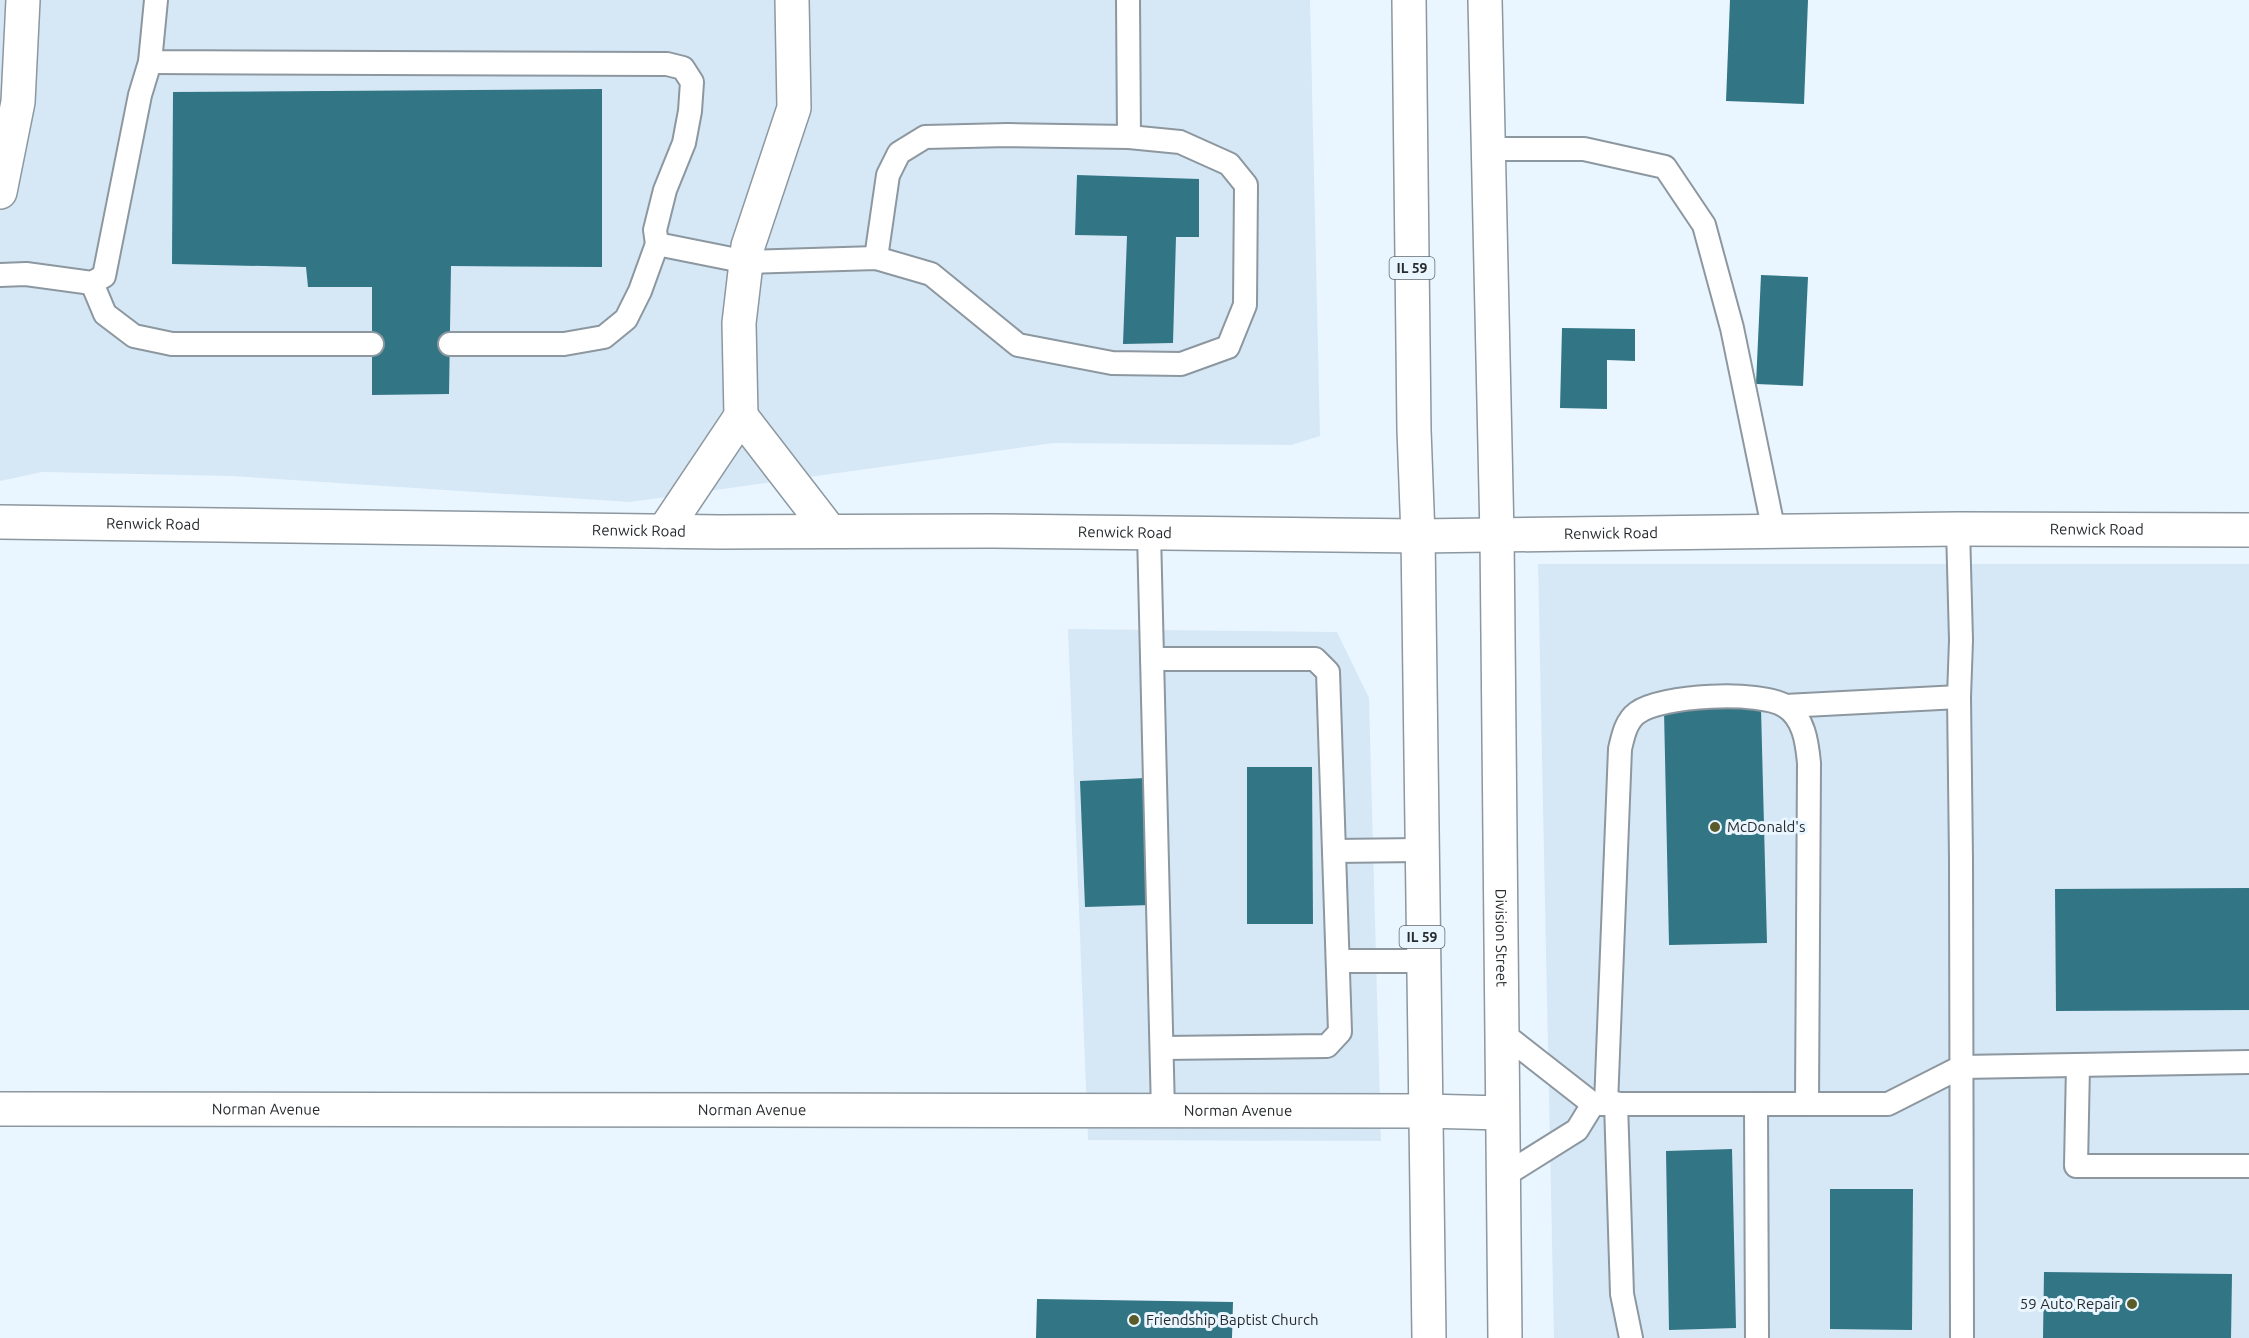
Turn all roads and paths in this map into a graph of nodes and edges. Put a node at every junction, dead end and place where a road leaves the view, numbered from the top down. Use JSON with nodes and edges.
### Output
{"nodes":[{"id":1,"x":23,"y":0,"type":"edge"},
{"id":2,"x":156,"y":0,"type":"edge"},
{"id":3,"x":792,"y":0,"type":"edge"},
{"id":4,"x":1128,"y":0,"type":"edge"},
{"id":5,"x":1409,"y":0,"type":"edge"},
{"id":6,"x":1485,"y":0,"type":"edge"},
{"id":7,"x":150,"y":62,"type":"junction"},
{"id":8,"x":1129,"y":137,"type":"junction"},
{"id":9,"x":1487,"y":149,"type":"junction"},
{"id":10,"x":0,"y":192,"type":"edge"},
{"id":11,"x":657,"y":244,"type":"junction"},
{"id":12,"x":876,"y":258,"type":"junction"},
{"id":13,"x":747,"y":262,"type":"junction"},
{"id":14,"x":0,"y":275,"type":"edge"},
{"id":15,"x":92,"y":283,"type":"junction"},
{"id":16,"x":450,"y":344,"type":"dead end"},
{"id":17,"x":372,"y":345,"type":"dead end"},
{"id":18,"x":741,"y":416,"type":"junction"},
{"id":19,"x":0,"y":522,"type":"edge"},
{"id":20,"x":1958,"y":529,"type":"junction"},
{"id":21,"x":830,"y":530,"type":"junction"},
{"id":22,"x":2249,"y":530,"type":"edge"},
{"id":23,"x":664,"y":531,"type":"junction"},
{"id":24,"x":1774,"y":532,"type":"junction"},
{"id":25,"x":1149,"y":533,"type":"junction"},
{"id":26,"x":1418,"y":536,"type":"junction"},
{"id":27,"x":1497,"y":536,"type":"junction"},
{"id":28,"x":1152,"y":659,"type":"junction"},
{"id":29,"x":1959,"y":697,"type":"junction"},
{"id":30,"x":1785,"y":706,"type":"junction"},
{"id":31,"x":1420,"y":850,"type":"junction"},
{"id":32,"x":1334,"y":851,"type":"junction"},
{"id":33,"x":1338,"y":961,"type":"junction"},
{"id":34,"x":1423,"y":961,"type":"junction"},
{"id":35,"x":1501,"y":1032,"type":"junction"},
{"id":36,"x":1162,"y":1048,"type":"junction"},
{"id":37,"x":2249,"y":1062,"type":"edge"},
{"id":38,"x":2078,"y":1065,"type":"junction"},
{"id":39,"x":1961,"y":1067,"type":"junction"},
{"id":40,"x":1605,"y":1104,"type":"junction"},
{"id":41,"x":1756,"y":1104,"type":"junction"},
{"id":42,"x":1807,"y":1104,"type":"junction"},
{"id":43,"x":0,"y":1109,"type":"edge"},
{"id":44,"x":1425,"y":1111,"type":"junction"},
{"id":45,"x":1162,"y":1112,"type":"junction"},
{"id":46,"x":1502,"y":1113,"type":"junction"},
{"id":47,"x":2249,"y":1166,"type":"edge"},
{"id":48,"x":1502,"y":1177,"type":"junction"},
{"id":49,"x":1429,"y":1338,"type":"edge"},
{"id":50,"x":1505,"y":1338,"type":"edge"},
{"id":51,"x":1631,"y":1338,"type":"edge"},
{"id":52,"x":1757,"y":1338,"type":"edge"},
{"id":53,"x":1962,"y":1338,"type":"edge"}],
"edges":[{"from":1,"to":10,"type":"street"},
{"from":2,"to":7,"type":"lane"},
{"from":3,"to":13,"type":"street"},
{"from":4,"to":8,"type":"lane"},
{"from":5,"to":26,"type":"street","number":"IL 59"},
{"from":6,"to":9,"type":"street","name":"Division Street"},
{"from":7,"to":11,"type":"lane"},
{"from":7,"to":15,"type":"lane"},
{"from":8,"to":12,"type":"lane"},
{"from":8,"to":12,"type":"lane"},
{"from":9,"to":24,"type":"lane"},
{"from":9,"to":27,"type":"street","name":"Division Street"},
{"from":11,"to":13,"type":"lane"},
{"from":11,"to":16,"type":"lane"},
{"from":12,"to":13,"type":"lane"},
{"from":13,"to":18,"type":"street"},
{"from":14,"to":15,"type":"lane"},
{"from":15,"to":17,"type":"lane"},
{"from":18,"to":21,"type":"street"},
{"from":18,"to":23,"type":"street"},
{"from":19,"to":23,"type":"street","name":"Renwick Road"},
{"from":20,"to":22,"type":"street","name":"Renwick Road"},
{"from":20,"to":24,"type":"street","name":"Renwick Road"},
{"from":20,"to":29,"type":"lane"},
{"from":21,"to":23,"type":"street","name":"Renwick Road"},
{"from":21,"to":25,"type":"street","name":"Renwick Road"},
{"from":24,"to":27,"type":"street","name":"Renwick Road"},
{"from":25,"to":26,"type":"street","name":"Renwick Road"},
{"from":25,"to":28,"type":"lane"},
{"from":26,"to":27,"type":"street","name":"Renwick Road"},
{"from":26,"to":31,"type":"street","number":"IL 59"},
{"from":27,"to":35,"type":"street","name":"Division Street"},
{"from":28,"to":32,"type":"lane"},
{"from":28,"to":36,"type":"lane"},
{"from":29,"to":30,"type":"lane"},
{"from":29,"to":39,"type":"lane"},
{"from":30,"to":40,"type":"lane"},
{"from":30,"to":42,"type":"lane"},
{"from":31,"to":32,"type":"lane"},
{"from":31,"to":34,"type":"street","number":"IL 59"},
{"from":32,"to":33,"type":"lane"},
{"from":33,"to":34,"type":"lane"},
{"from":33,"to":36,"type":"lane"},
{"from":34,"to":44,"type":"street","number":"IL 59"},
{"from":35,"to":40,"type":"lane"},
{"from":35,"to":46,"type":"street","name":"Division Street"},
{"from":36,"to":45,"type":"lane"},
{"from":37,"to":38,"type":"lane"},
{"from":38,"to":39,"type":"lane"},
{"from":38,"to":47,"type":"lane"},
{"from":39,"to":42,"type":"lane"},
{"from":39,"to":53,"type":"lane"},
{"from":40,"to":41,"type":"lane"},
{"from":40,"to":48,"type":"lane"},
{"from":40,"to":51,"type":"lane"},
{"from":41,"to":42,"type":"lane"},
{"from":41,"to":52,"type":"lane"},
{"from":43,"to":45,"type":"street","name":"Norman Avenue"},
{"from":44,"to":45,"type":"street","name":"Norman Avenue"},
{"from":44,"to":46,"type":"street","name":"Norman Avenue"},
{"from":44,"to":49,"type":"street","number":"IL 59"},
{"from":46,"to":48,"type":"street","name":"Division Street"},
{"from":48,"to":50,"type":"street","name":"Division Street"}]}
